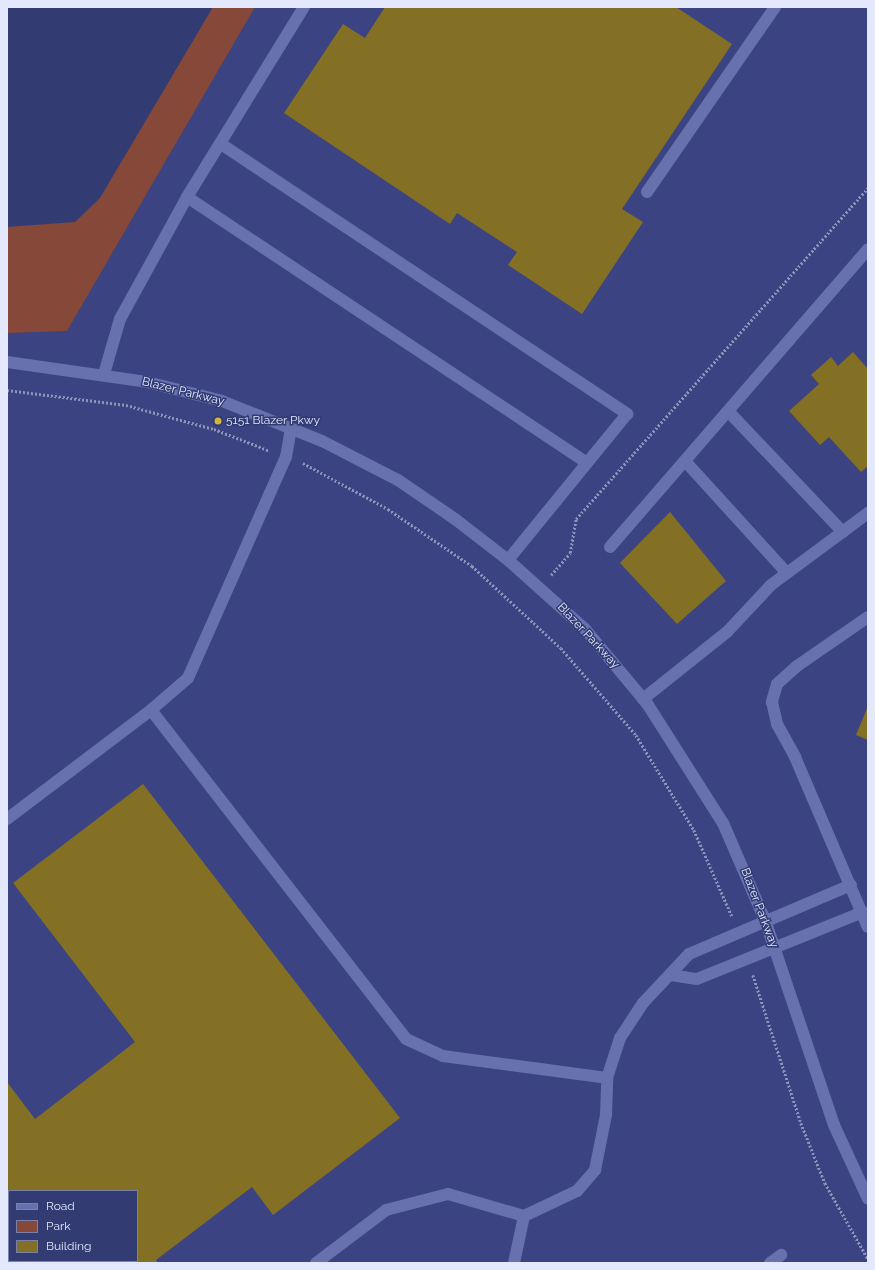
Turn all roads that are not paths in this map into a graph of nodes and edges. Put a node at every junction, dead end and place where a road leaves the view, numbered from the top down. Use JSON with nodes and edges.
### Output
{"nodes":[{"id":1,"x":304,"y":7,"type":"edge"},
{"id":2,"x":775,"y":7,"type":"edge"},
{"id":3,"x":221,"y":144,"type":"junction"},
{"id":4,"x":646,"y":192,"type":"dead end"},
{"id":5,"x":187,"y":197,"type":"junction"},
{"id":6,"x":868,"y":249,"type":"edge"},
{"id":7,"x":7,"y":362,"type":"edge"},
{"id":8,"x":104,"y":374,"type":"junction"},
{"id":9,"x":728,"y":411,"type":"junction"},
{"id":10,"x":291,"y":429,"type":"junction"},
{"id":11,"x":684,"y":461,"type":"junction"},
{"id":12,"x":587,"y":463,"type":"junction"},
{"id":13,"x":868,"y":513,"type":"edge"},
{"id":14,"x":843,"y":532,"type":"junction"},
{"id":15,"x":610,"y":547,"type":"dead end"},
{"id":16,"x":508,"y":560,"type":"junction"},
{"id":17,"x":787,"y":573,"type":"junction"},
{"id":18,"x":868,"y":617,"type":"edge"},
{"id":19,"x":643,"y":699,"type":"junction"},
{"id":20,"x":151,"y":710,"type":"junction"},
{"id":21,"x":7,"y":819,"type":"edge"},
{"id":22,"x":851,"y":885,"type":"junction"},
{"id":23,"x":863,"y":912,"type":"junction"},
{"id":24,"x":765,"y":920,"type":"junction"},
{"id":25,"x":868,"y":927,"type":"edge"},
{"id":26,"x":775,"y":949,"type":"junction"},
{"id":27,"x":671,"y":975,"type":"junction"},
{"id":28,"x":607,"y":1078,"type":"junction"},
{"id":29,"x":868,"y":1198,"type":"edge"},
{"id":30,"x":524,"y":1216,"type":"junction"},
{"id":31,"x":780,"y":1255,"type":"dead end"},
{"id":32,"x":316,"y":1263,"type":"edge"},
{"id":33,"x":514,"y":1263,"type":"edge"},
{"id":34,"x":770,"y":1263,"type":"edge"}],
"edges":[{"from":1,"to":3,"type":"street"},
{"from":2,"to":4,"type":"street"},
{"from":3,"to":5,"type":"street"},
{"from":3,"to":12,"type":"street"},
{"from":5,"to":8,"type":"street"},
{"from":5,"to":12,"type":"street"},
{"from":6,"to":9,"type":"street"},
{"from":7,"to":8,"type":"street","name":"Blazer Parkway"},
{"from":8,"to":10,"type":"street","name":"Blazer Parkway"},
{"from":9,"to":11,"type":"street"},
{"from":9,"to":14,"type":"street"},
{"from":10,"to":16,"type":"street","name":"Blazer Parkway"},
{"from":10,"to":20,"type":"street"},
{"from":11,"to":15,"type":"street"},
{"from":11,"to":17,"type":"street"},
{"from":12,"to":16,"type":"street"},
{"from":13,"to":14,"type":"street"},
{"from":14,"to":17,"type":"street"},
{"from":16,"to":19,"type":"street","name":"Blazer Parkway"},
{"from":17,"to":19,"type":"street"},
{"from":18,"to":22,"type":"street"},
{"from":19,"to":24,"type":"street","name":"Blazer Parkway"},
{"from":20,"to":21,"type":"street"},
{"from":20,"to":28,"type":"street"},
{"from":22,"to":23,"type":"street"},
{"from":22,"to":24,"type":"street"},
{"from":23,"to":25,"type":"street"},
{"from":23,"to":26,"type":"street"},
{"from":24,"to":26,"type":"street","name":"Blazer Parkway"},
{"from":24,"to":27,"type":"street"},
{"from":26,"to":27,"type":"street"},
{"from":26,"to":29,"type":"street","name":"Blazer Parkway"},
{"from":27,"to":28,"type":"street"},
{"from":28,"to":30,"type":"street"},
{"from":30,"to":32,"type":"street"},
{"from":30,"to":33,"type":"street"},
{"from":31,"to":34,"type":"street"}]}
